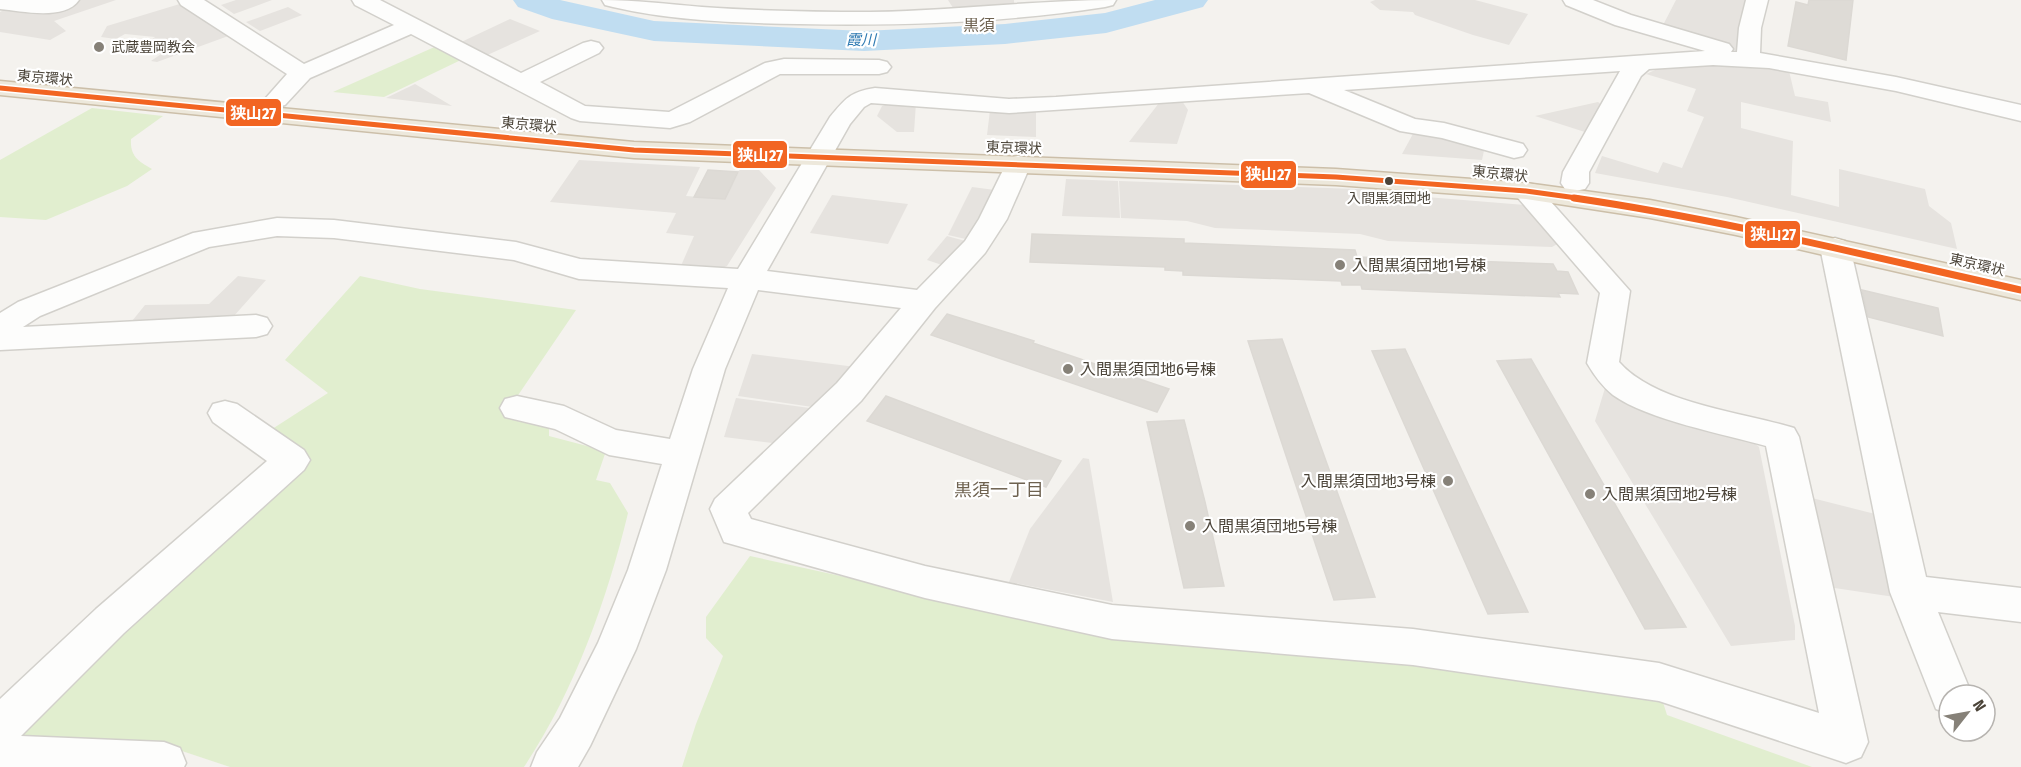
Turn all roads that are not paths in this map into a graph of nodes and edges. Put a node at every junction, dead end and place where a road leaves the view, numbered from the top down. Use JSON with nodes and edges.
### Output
{"nodes":[{"id":1,"x":68,"y":0,"type":"edge"},
{"id":2,"x":189,"y":0,"type":"edge"},
{"id":3,"x":363,"y":0,"type":"edge"},
{"id":4,"x":613,"y":0,"type":"edge"},
{"id":5,"x":1106,"y":0,"type":"edge"},
{"id":6,"x":1574,"y":0,"type":"edge"},
{"id":7,"x":1757,"y":0,"type":"edge"},
{"id":8,"x":0,"y":2,"type":"edge"},
{"id":9,"x":680,"y":5,"type":"edge"},
{"id":10,"x":1036,"y":6,"type":"edge"},
{"id":11,"x":886,"y":14,"type":"edge"},
{"id":12,"x":411,"y":26,"type":"junction"},
{"id":13,"x":591,"y":48,"type":"dead end"},
{"id":14,"x":1748,"y":60,"type":"junction"},
{"id":15,"x":881,"y":61,"type":"junction"},
{"id":16,"x":1644,"y":61,"type":"junction"},
{"id":17,"x":302,"y":73,"type":"junction"},
{"id":18,"x":0,"y":74,"type":"edge"},
{"id":19,"x":521,"y":82,"type":"junction"},
{"id":20,"x":1310,"y":84,"type":"junction"},
{"id":21,"x":0,"y":88,"type":"edge"},
{"id":22,"x":876,"y":95,"type":"junction"},
{"id":23,"x":276,"y":100,"type":"junction"},
{"id":24,"x":2021,"y":113,"type":"edge"},
{"id":25,"x":823,"y":150,"type":"junction"},
{"id":26,"x":1514,"y":150,"type":"dead end"},
{"id":27,"x":1017,"y":164,"type":"junction"},
{"id":28,"x":1575,"y":183,"type":"junction"},
{"id":29,"x":1527,"y":191,"type":"junction"},
{"id":30,"x":1834,"y":247,"type":"junction"},
{"id":31,"x":2021,"y":276,"type":"edge"},
{"id":32,"x":747,"y":279,"type":"junction"},
{"id":33,"x":2021,"y":290,"type":"edge"},
{"id":34,"x":924,"y":301,"type":"junction"},
{"id":35,"x":256,"y":326,"type":"dead end"},
{"id":36,"x":0,"y":327,"type":"edge"},
{"id":37,"x":0,"y":339,"type":"edge"},
{"id":38,"x":517,"y":408,"type":"dead end"},
{"id":39,"x":225,"y":413,"type":"dead end"},
{"id":40,"x":682,"y":454,"type":"junction"},
{"id":41,"x":1910,"y":592,"type":"junction"},
{"id":42,"x":2021,"y":605,"type":"edge"},
{"id":43,"x":1946,"y":683,"type":"edge"},
{"id":44,"x":0,"y":728,"type":"edge"},
{"id":45,"x":0,"y":756,"type":"edge"},
{"id":46,"x":164,"y":763,"type":"dead end"},
{"id":47,"x":553,"y":767,"type":"edge"}],
"edges":[{"from":1,"to":8,"type":"street"},
{"from":2,"to":17,"type":"street"},
{"from":3,"to":12,"type":"street"},
{"from":4,"to":9,"type":"street"},
{"from":5,"to":10,"type":"street"},
{"from":6,"to":14,"type":"street"},
{"from":7,"to":14,"type":"street"},
{"from":9,"to":11,"type":"street"},
{"from":10,"to":11,"type":"street"},
{"from":11,"to":15,"type":"street"},
{"from":12,"to":17,"type":"street"},
{"from":12,"to":19,"type":"street"},
{"from":13,"to":19,"type":"street"},
{"from":14,"to":16,"type":"street"},
{"from":14,"to":24,"type":"street"},
{"from":15,"to":19,"type":"street"},
{"from":15,"to":22,"type":"street"},
{"from":16,"to":20,"type":"street"},
{"from":16,"to":28,"type":"street"},
{"from":17,"to":23,"type":"street"},
{"from":18,"to":23,"type":"highway","name":"東京環状"},
{"from":20,"to":22,"type":"street"},
{"from":20,"to":26,"type":"street"},
{"from":21,"to":25,"type":"highway","name":"東京環状"},
{"from":22,"to":25,"type":"street"},
{"from":23,"to":25,"type":"highway","name":"東京環状"},
{"from":25,"to":27,"type":"highway","name":"東京環状"},
{"from":25,"to":28,"type":"highway","name":"東京環状"},
{"from":25,"to":32,"type":"street"},
{"from":27,"to":29,"type":"highway","name":"東京環状"},
{"from":27,"to":34,"type":"street"},
{"from":28,"to":31,"type":"highway","name":"東京環状"},
{"from":29,"to":30,"type":"highway","name":"東京環状"},
{"from":29,"to":34,"type":"street"},
{"from":30,"to":33,"type":"highway","name":"東京環状"},
{"from":30,"to":41,"type":"street"},
{"from":32,"to":34,"type":"street"},
{"from":32,"to":36,"type":"street"},
{"from":32,"to":40,"type":"street"},
{"from":35,"to":37,"type":"street"},
{"from":38,"to":40,"type":"street"},
{"from":39,"to":44,"type":"street"},
{"from":40,"to":47,"type":"street"},
{"from":41,"to":42,"type":"street"},
{"from":41,"to":43,"type":"street"},
{"from":45,"to":46,"type":"street"}]}
